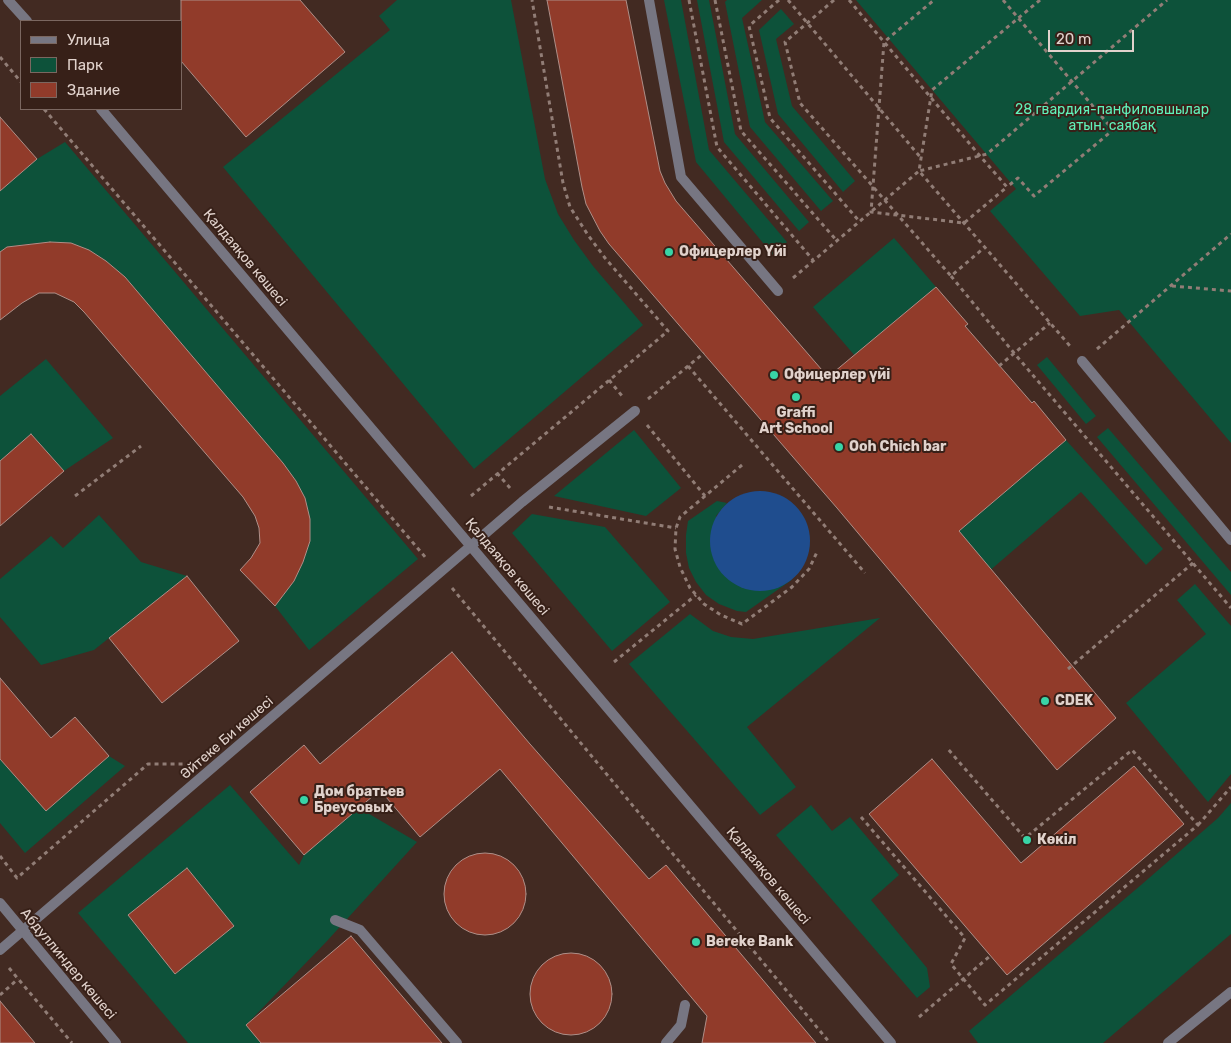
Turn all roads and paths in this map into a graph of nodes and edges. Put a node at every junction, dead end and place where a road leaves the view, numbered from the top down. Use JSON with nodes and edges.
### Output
{"nodes":[{"id":1,"x":8,"y":0,"type":"edge"},
{"id":2,"x":532,"y":0,"type":"edge"},
{"id":3,"x":649,"y":0,"type":"edge"},
{"id":4,"x":689,"y":0,"type":"edge"},
{"id":5,"x":715,"y":0,"type":"edge"},
{"id":6,"x":779,"y":0,"type":"edge"},
{"id":7,"x":788,"y":0,"type":"edge"},
{"id":8,"x":834,"y":0,"type":"edge"},
{"id":9,"x":850,"y":0,"type":"edge"},
{"id":10,"x":934,"y":0,"type":"edge"},
{"id":11,"x":1003,"y":0,"type":"edge"},
{"id":12,"x":1040,"y":0,"type":"edge"},
{"id":13,"x":1167,"y":0,"type":"edge"},
{"id":14,"x":1018,"y":18,"type":"junction"},
{"id":15,"x":25,"y":20,"type":"edge"},
{"id":16,"x":808,"y":23,"type":"junction"},
{"id":17,"x":884,"y":42,"type":"junction"},
{"id":18,"x":0,"y":57,"type":"edge"},
{"id":19,"x":20,"y":81,"type":"edge"},
{"id":20,"x":1072,"y":81,"type":"junction"},
{"id":21,"x":931,"y":97,"type":"junction"},
{"id":22,"x":879,"y":107,"type":"junction"},
{"id":23,"x":45,"y":110,"type":"edge"},
{"id":24,"x":102,"y":110,"type":"edge"},
{"id":25,"x":980,"y":156,"type":"junction"},
{"id":26,"x":921,"y":158,"type":"junction"},
{"id":27,"x":919,"y":171,"type":"junction"},
{"id":28,"x":872,"y":187,"type":"junction"},
{"id":29,"x":1007,"y":187,"type":"junction"},
{"id":30,"x":884,"y":200,"type":"junction"},
{"id":31,"x":870,"y":212,"type":"junction"},
{"id":32,"x":897,"y":215,"type":"junction"},
{"id":33,"x":859,"y":221,"type":"junction"},
{"id":34,"x":964,"y":223,"type":"junction"},
{"id":35,"x":1231,"y":234,"type":"edge"},
{"id":36,"x":837,"y":240,"type":"junction"},
{"id":37,"x":985,"y":247,"type":"junction"},
{"id":38,"x":813,"y":260,"type":"junction"},
{"id":39,"x":950,"y":276,"type":"junction"},
{"id":40,"x":1171,"y":286,"type":"junction"},
{"id":41,"x":778,"y":291,"type":"joint"},
{"id":42,"x":1231,"y":291,"type":"edge"},
{"id":43,"x":1050,"y":323,"type":"junction"},
{"id":44,"x":704,"y":353,"type":"dead end"},
{"id":45,"x":1014,"y":353,"type":"junction"},
{"id":46,"x":1082,"y":361,"type":"junction"},
{"id":47,"x":688,"y":366,"type":"junction"},
{"id":48,"x":999,"y":366,"type":"dead end"},
{"id":49,"x":635,"y":411,"type":"junction"},
{"id":50,"x":141,"y":446,"type":"dead end"},
{"id":51,"x":742,"y":465,"type":"dead end"},
{"id":52,"x":75,"y":496,"type":"dead end"},
{"id":53,"x":471,"y":496,"type":"dead end"},
{"id":54,"x":705,"y":496,"type":"junction"},
{"id":55,"x":522,"y":502,"type":"junction"},
{"id":56,"x":676,"y":528,"type":"junction"},
{"id":57,"x":1231,"y":540,"type":"edge"},
{"id":58,"x":472,"y":546,"type":"junction"},
{"id":59,"x":817,"y":552,"type":"dead end"},
{"id":60,"x":1193,"y":563,"type":"junction"},
{"id":61,"x":431,"y":564,"type":"dead end"},
{"id":62,"x":865,"y":573,"type":"dead end"},
{"id":63,"x":452,"y":588,"type":"dead end"},
{"id":64,"x":696,"y":595,"type":"junction"},
{"id":65,"x":1231,"y":608,"type":"edge"},
{"id":66,"x":614,"y":662,"type":"dead end"},
{"id":67,"x":1068,"y":669,"type":"dead end"},
{"id":68,"x":947,"y":748,"type":"dead end"},
{"id":69,"x":186,"y":764,"type":"dead end"},
{"id":70,"x":1231,"y":787,"type":"edge"},
{"id":71,"x":861,"y":817,"type":"dead end"},
{"id":72,"x":1198,"y":825,"type":"junction"},
{"id":73,"x":0,"y":857,"type":"edge"},
{"id":74,"x":0,"y":903,"type":"edge"},
{"id":75,"x":335,"y":920,"type":"dead end"},
{"id":76,"x":23,"y":932,"type":"junction"},
{"id":77,"x":0,"y":950,"type":"edge"},
{"id":78,"x":990,"y":956,"type":"dead end"},
{"id":79,"x":9,"y":968,"type":"dead end"},
{"id":80,"x":18,"y":979,"type":"junction"},
{"id":81,"x":963,"y":979,"type":"junction"},
{"id":82,"x":1231,"y":992,"type":"edge"},
{"id":83,"x":0,"y":995,"type":"edge"},
{"id":84,"x":686,"y":1005,"type":"dead end"},
{"id":85,"x":919,"y":1017,"type":"dead end"},
{"id":86,"x":72,"y":1043,"type":"edge"},
{"id":87,"x":116,"y":1043,"type":"edge"},
{"id":88,"x":457,"y":1043,"type":"edge"},
{"id":89,"x":666,"y":1043,"type":"edge"},
{"id":90,"x":830,"y":1043,"type":"edge"},
{"id":91,"x":891,"y":1043,"type":"edge"},
{"id":92,"x":1169,"y":1043,"type":"edge"}],
"edges":[{"from":1,"to":15,"type":"street"},
{"from":2,"to":53,"type":"path"},
{"from":3,"to":41,"type":"street"},
{"from":4,"to":38,"type":"path"},
{"from":5,"to":36,"type":"path"},
{"from":6,"to":33,"type":"path"},
{"from":7,"to":16,"type":"path"},
{"from":8,"to":16,"type":"path"},
{"from":9,"to":17,"type":"path"},
{"from":10,"to":17,"type":"path"},
{"from":11,"to":14,"type":"path"},
{"from":12,"to":14,"type":"path"},
{"from":13,"to":20,"type":"path"},
{"from":14,"to":20,"type":"path"},
{"from":14,"to":21,"type":"path"},
{"from":16,"to":22,"type":"path"},
{"from":16,"to":28,"type":"path"},
{"from":17,"to":21,"type":"path"},
{"from":17,"to":22,"type":"path"},
{"from":18,"to":19,"type":"path"},
{"from":20,"to":25,"type":"path"},
{"from":20,"to":29,"type":"path"},
{"from":21,"to":25,"type":"path"},
{"from":21,"to":26,"type":"path"},
{"from":22,"to":26,"type":"path"},
{"from":22,"to":28,"type":"path"},
{"from":23,"to":61,"type":"path"},
{"from":24,"to":58,"type":"street","name":"Қалдаяқов көшесі"},
{"from":25,"to":27,"type":"path"},
{"from":25,"to":29,"type":"path"},
{"from":26,"to":27,"type":"path"},
{"from":27,"to":30,"type":"path"},
{"from":27,"to":34,"type":"path"},
{"from":28,"to":30,"type":"path"},
{"from":28,"to":31,"type":"path"},
{"from":29,"to":34,"type":"path"},
{"from":30,"to":31,"type":"path"},
{"from":30,"to":32,"type":"path"},
{"from":31,"to":32,"type":"path"},
{"from":31,"to":33,"type":"path"},
{"from":32,"to":34,"type":"path"},
{"from":32,"to":39,"type":"path"},
{"from":33,"to":36,"type":"path"},
{"from":34,"to":37,"type":"path"},
{"from":35,"to":40,"type":"path"},
{"from":36,"to":38,"type":"path"},
{"from":37,"to":39,"type":"path"},
{"from":37,"to":43,"type":"path"},
{"from":38,"to":41,"type":"path"},
{"from":39,"to":45,"type":"path"},
{"from":40,"to":42,"type":"path"},
{"from":40,"to":46,"type":"path"},
{"from":43,"to":45,"type":"path"},
{"from":43,"to":46,"type":"path"},
{"from":44,"to":47,"type":"path"},
{"from":45,"to":48,"type":"path"},
{"from":45,"to":60,"type":"path"},
{"from":46,"to":57,"type":"street"},
{"from":47,"to":49,"type":"path"},
{"from":47,"to":62,"type":"path"},
{"from":49,"to":54,"type":"path"},
{"from":49,"to":55,"type":"street","name":"Әйтеке Би көшесі"},
{"from":50,"to":52,"type":"path"},
{"from":51,"to":54,"type":"path"},
{"from":54,"to":56,"type":"path"},
{"from":55,"to":56,"type":"path"},
{"from":55,"to":58,"type":"street","name":"Әйтеке Би көшесі"},
{"from":56,"to":64,"type":"path"},
{"from":58,"to":76,"type":"street","name":"Әйтеке Би көшесі"},
{"from":58,"to":91,"type":"street","name":"Қалдаяқов көшесі"},
{"from":59,"to":64,"type":"path"},
{"from":60,"to":65,"type":"path"},
{"from":60,"to":67,"type":"path"},
{"from":63,"to":90,"type":"path"},
{"from":64,"to":66,"type":"path"},
{"from":68,"to":72,"type":"path"},
{"from":69,"to":73,"type":"path"},
{"from":70,"to":72,"type":"path"},
{"from":71,"to":81,"type":"path"},
{"from":72,"to":81,"type":"path"},
{"from":74,"to":76,"type":"street","name":"Абдуллиндер көшесі"},
{"from":75,"to":88,"type":"street"},
{"from":76,"to":77,"type":"street","name":"Әйтеке Би көшесі"},
{"from":76,"to":87,"type":"street","name":"Абдуллиндер көшесі"},
{"from":78,"to":81,"type":"path"},
{"from":79,"to":80,"type":"path"},
{"from":80,"to":83,"type":"path"},
{"from":80,"to":86,"type":"path"},
{"from":81,"to":85,"type":"path"},
{"from":82,"to":92,"type":"street"},
{"from":84,"to":89,"type":"street"}]}
